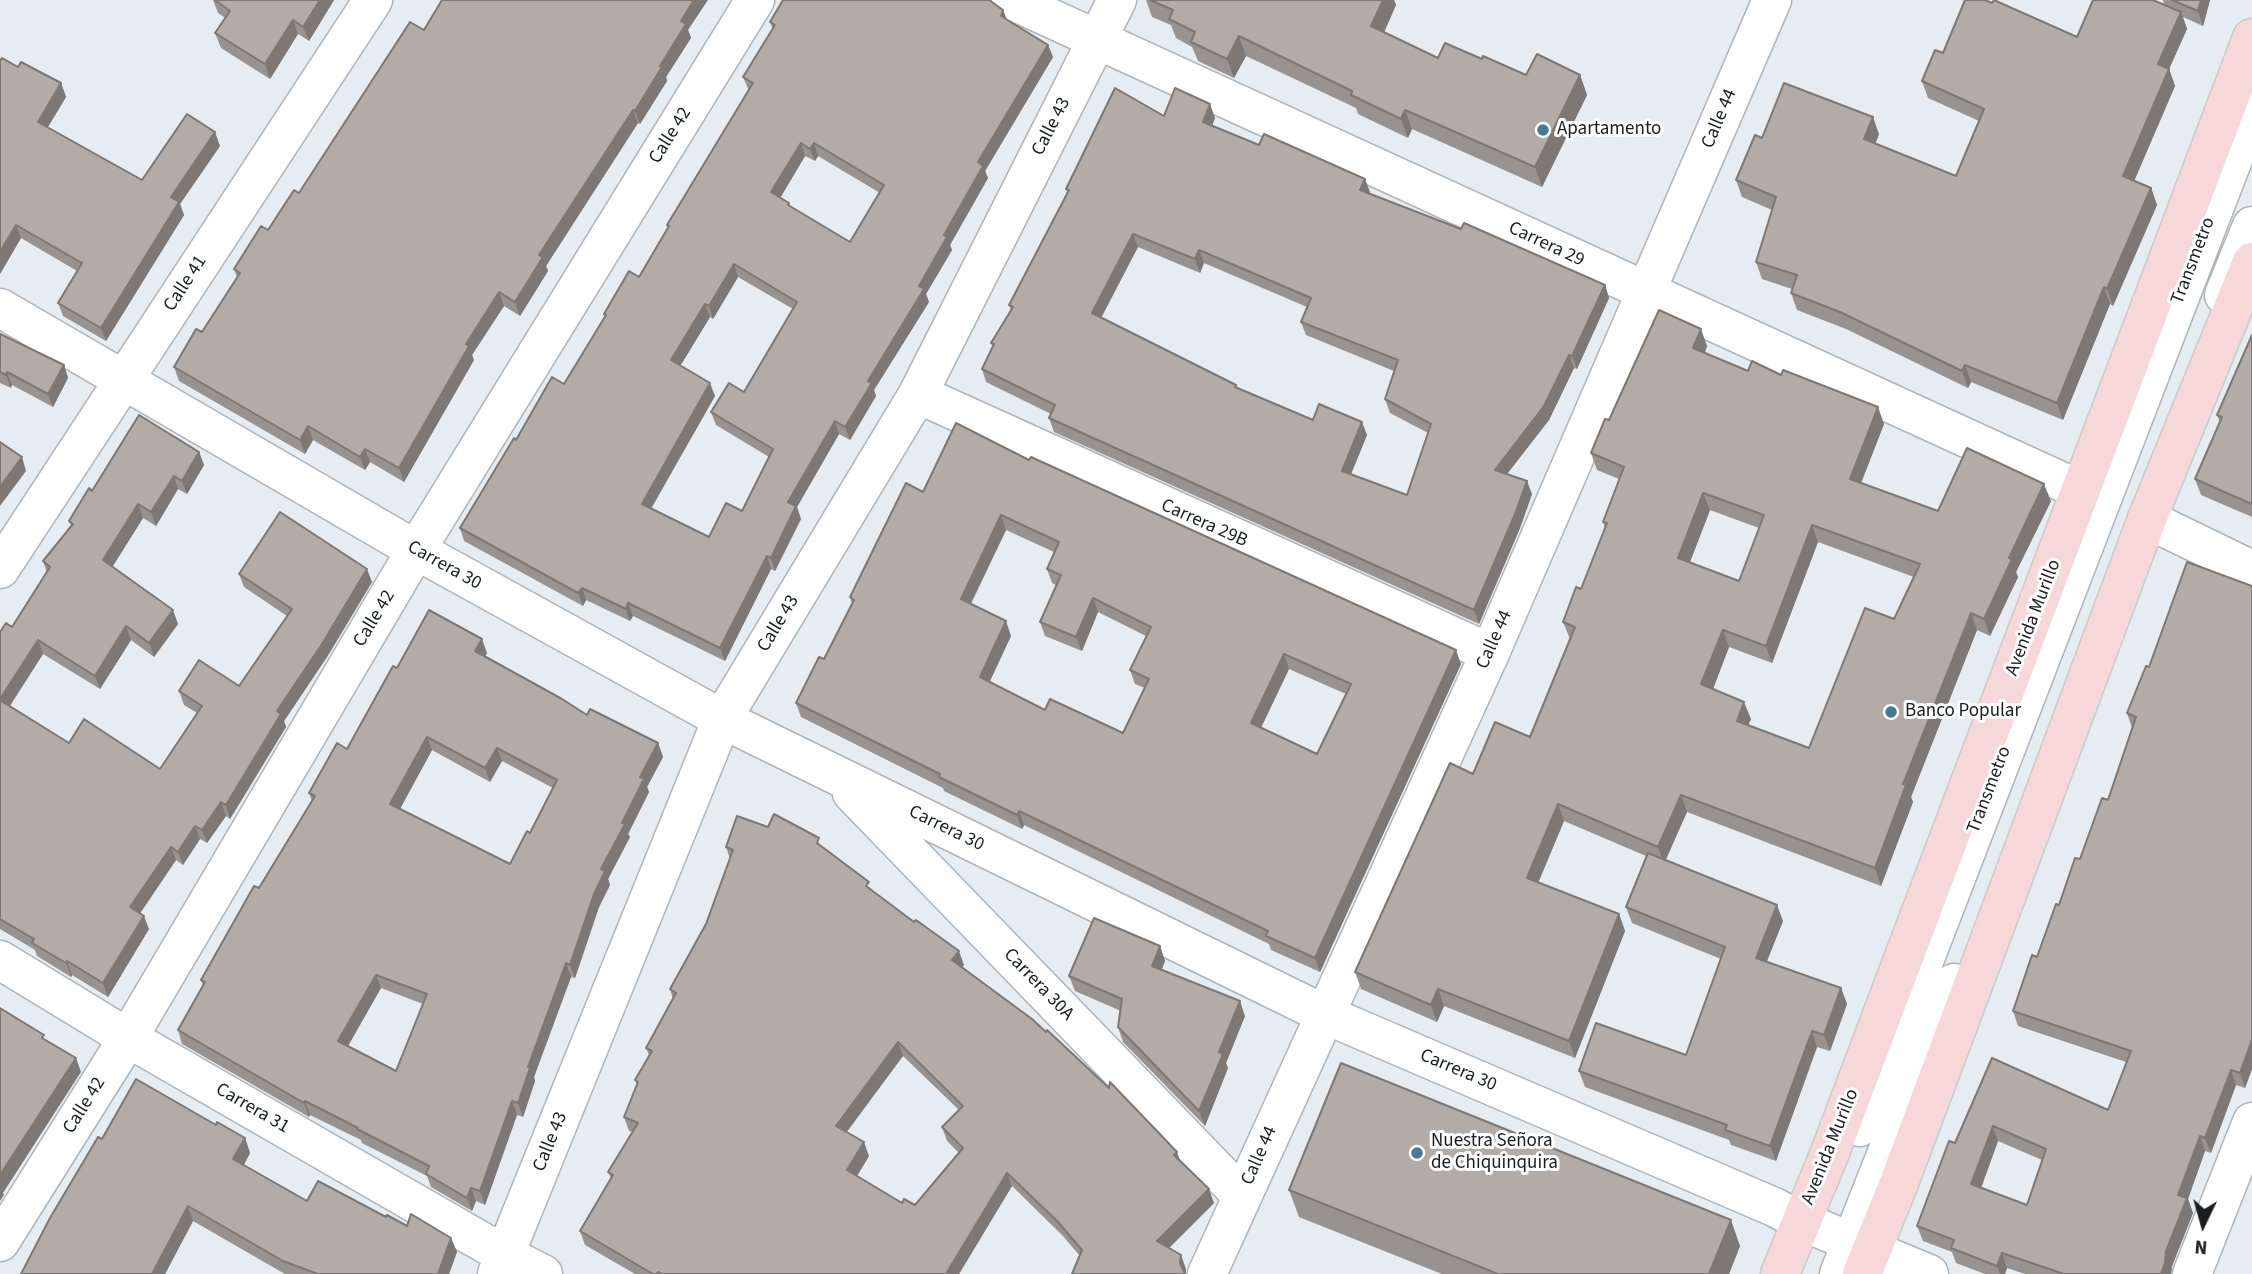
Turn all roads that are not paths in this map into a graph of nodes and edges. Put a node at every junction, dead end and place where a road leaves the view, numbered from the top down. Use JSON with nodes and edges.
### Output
{"nodes":[{"id":1,"x":373,"y":0,"type":"edge"},
{"id":2,"x":755,"y":0,"type":"edge"},
{"id":3,"x":1011,"y":0,"type":"edge"},
{"id":4,"x":1117,"y":0,"type":"edge"},
{"id":5,"x":1772,"y":0,"type":"edge"},
{"id":6,"x":2252,"y":38,"type":"edge"},
{"id":7,"x":1096,"y":39,"type":"junction"},
{"id":8,"x":2252,"y":110,"type":"edge"},
{"id":9,"x":2252,"y":226,"type":"edge"},
{"id":10,"x":2252,"y":262,"type":"edge"},
{"id":11,"x":1646,"y":291,"type":"junction"},
{"id":12,"x":0,"y":308,"type":"edge"},
{"id":13,"x":124,"y":379,"type":"junction"},
{"id":14,"x":918,"y":394,"type":"junction"},
{"id":15,"x":2082,"y":491,"type":"junction"},
{"id":16,"x":2147,"y":519,"type":"junction"},
{"id":17,"x":416,"y":550,"type":"junction"},
{"id":18,"x":0,"y":569,"type":"edge"},
{"id":19,"x":2252,"y":570,"type":"edge"},
{"id":20,"x":1490,"y":653,"type":"junction"},
{"id":21,"x":722,"y":719,"type":"junction"},
{"id":22,"x":833,"y":774,"type":"junction"},
{"id":23,"x":0,"y":960,"type":"edge"},
{"id":24,"x":1324,"y":1014,"type":"junction"},
{"id":25,"x":128,"y":1038,"type":"junction"},
{"id":26,"x":2252,"y":1122,"type":"edge"},
{"id":27,"x":1242,"y":1196,"type":"junction"},
{"id":28,"x":0,"y":1242,"type":"edge"},
{"id":29,"x":1841,"y":1248,"type":"edge"},
{"id":30,"x":501,"y":1265,"type":"edge"},
{"id":31,"x":543,"y":1274,"type":"edge"},
{"id":32,"x":1207,"y":1274,"type":"edge"},
{"id":33,"x":1780,"y":1274,"type":"edge"},
{"id":34,"x":1801,"y":1274,"type":"edge"},
{"id":35,"x":1930,"y":1274,"type":"edge"},
{"id":36,"x":2192,"y":1274,"type":"edge"}],
"edges":[{"from":1,"to":13,"type":"street","name":"Calle 41"},
{"from":2,"to":17,"type":"street","name":"Calle 42"},
{"from":3,"to":7,"type":"street","name":"Carrera 29"},
{"from":4,"to":7,"type":"street","name":"Calle 43"},
{"from":5,"to":11,"type":"street","name":"Calle 44"},
{"from":6,"to":15,"type":"main road","name":"Avenida Murillo"},
{"from":7,"to":11,"type":"street","name":"Carrera 29"},
{"from":7,"to":14,"type":"street","name":"Calle 43"},
{"from":8,"to":29,"type":"street","name":"Transmetro"},
{"from":9,"to":29,"type":"street","name":"Transmetro"},
{"from":10,"to":16,"type":"main road","name":"Avenida Murillo"},
{"from":11,"to":15,"type":"street","name":"Carrera 29"},
{"from":11,"to":20,"type":"street","name":"Calle 44"},
{"from":12,"to":13,"type":"street","name":"Carrera 30"},
{"from":13,"to":17,"type":"street","name":"Carrera 30"},
{"from":13,"to":18,"type":"street","name":"Calle 41"},
{"from":14,"to":20,"type":"street","name":"Carrera 29B"},
{"from":14,"to":21,"type":"street","name":"Calle 43"},
{"from":15,"to":29,"type":"main road","name":"Avenida Murillo"},
{"from":16,"to":19,"type":"street"},
{"from":16,"to":29,"type":"main road","name":"Avenida Murillo"},
{"from":17,"to":21,"type":"street","name":"Carrera 30"},
{"from":17,"to":25,"type":"street","name":"Calle 42"},
{"from":20,"to":24,"type":"street","name":"Calle 44"},
{"from":21,"to":22,"type":"street","name":"Carrera 30"},
{"from":21,"to":30,"type":"street","name":"Calle 43"},
{"from":22,"to":24,"type":"street","name":"Carrera 30"},
{"from":22,"to":27,"type":"street","name":"Carrera 30A"},
{"from":23,"to":25,"type":"street","name":"Carrera 31"},
{"from":24,"to":27,"type":"street","name":"Calle 44"},
{"from":24,"to":29,"type":"street","name":"Carrera 30"},
{"from":25,"to":28,"type":"street","name":"Calle 42"},
{"from":25,"to":30,"type":"street","name":"Carrera 31"},
{"from":26,"to":36,"type":"street"},
{"from":27,"to":32,"type":"street","name":"Calle 44"},
{"from":29,"to":33,"type":"main road","name":"Avenida Murillo"},
{"from":29,"to":34,"type":"street","name":"Transmetro"},
{"from":29,"to":35,"type":"street","name":"Carrera 30"},
{"from":30,"to":31,"type":"street","name":"Carrera 31"}]}
